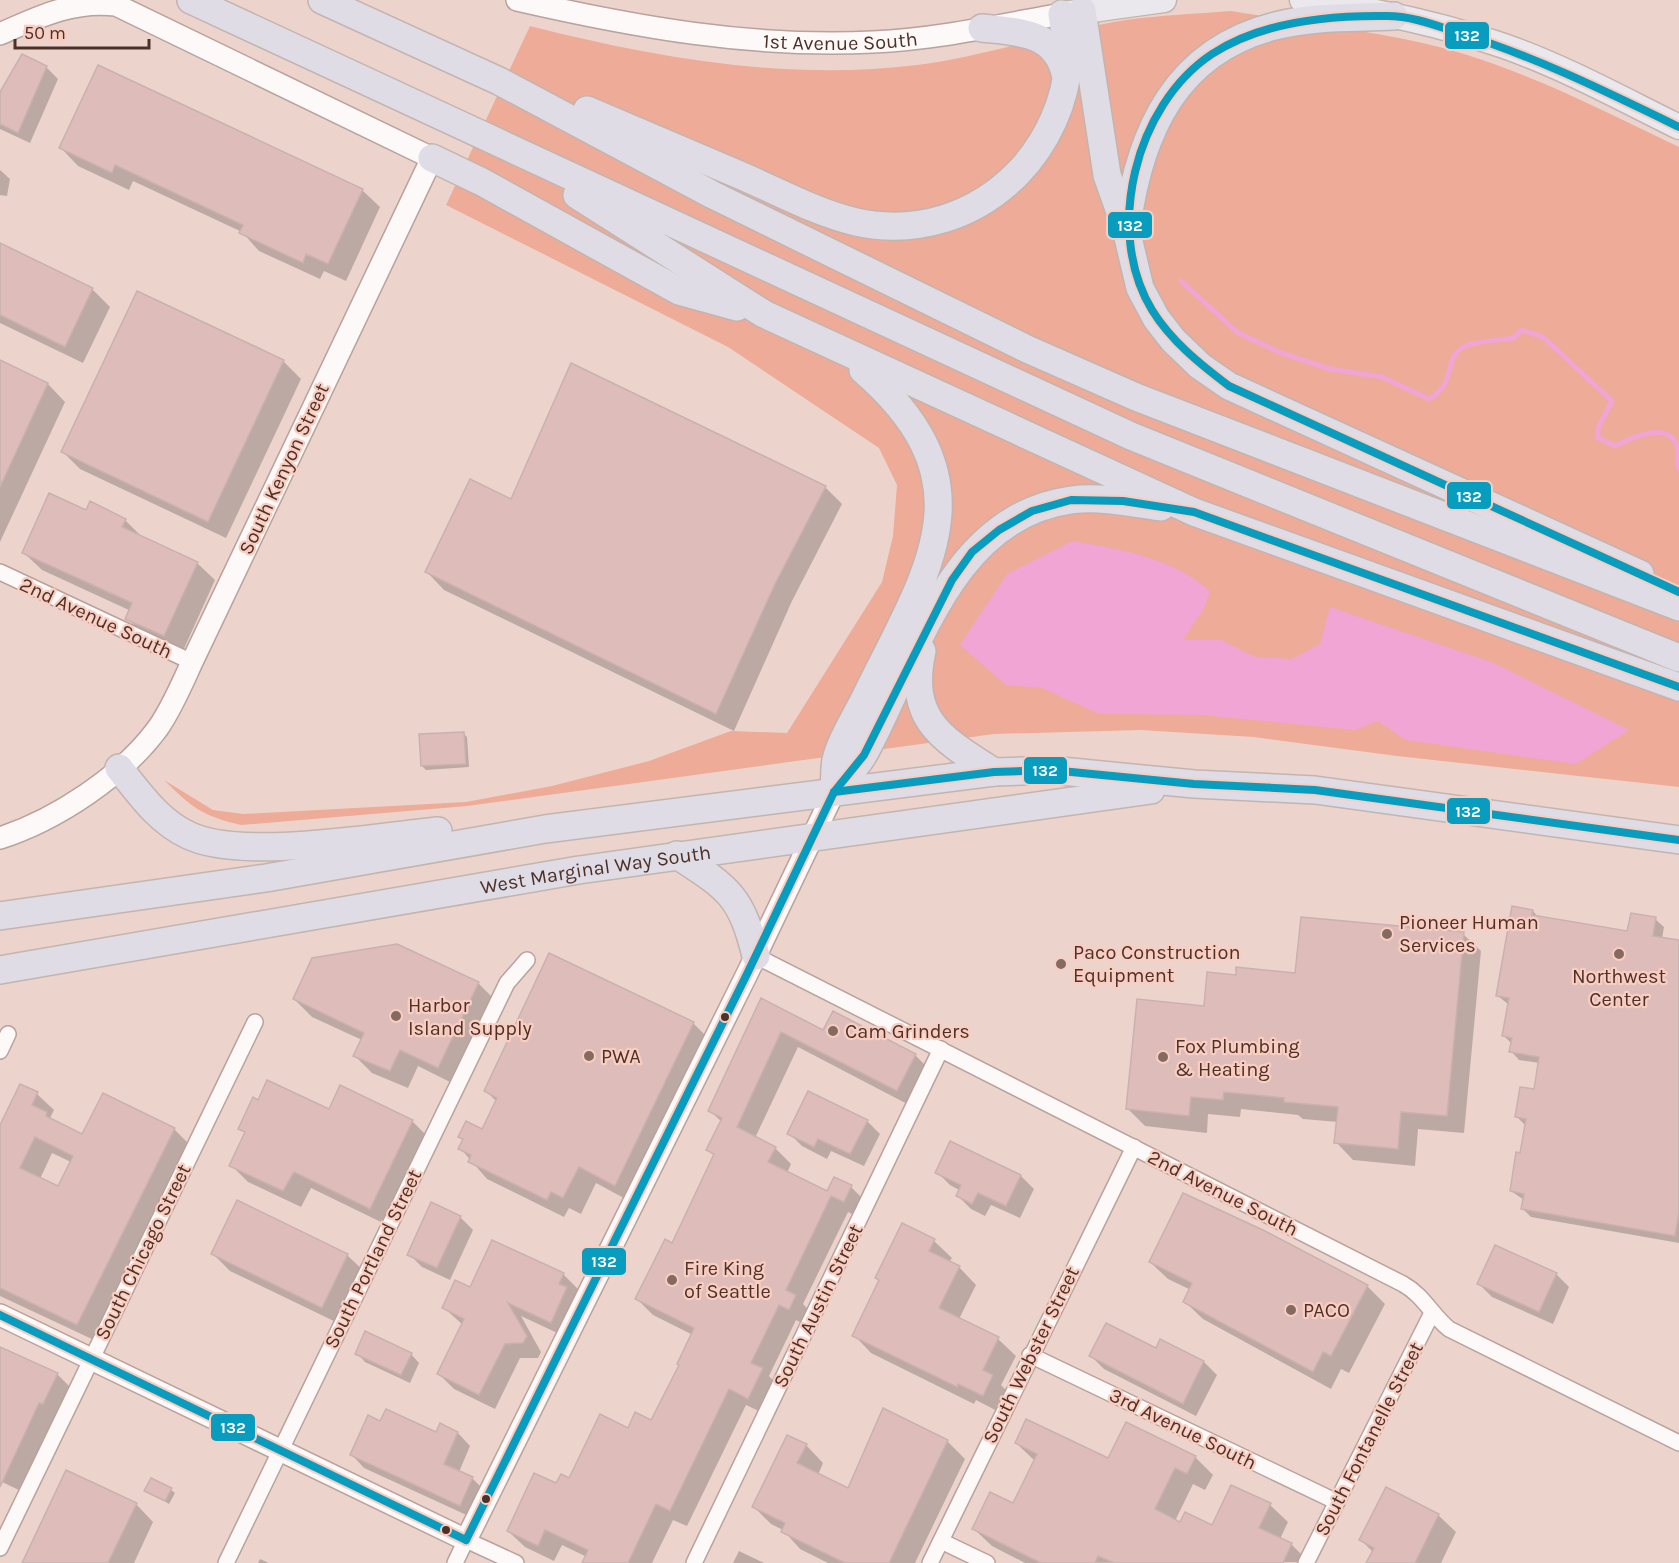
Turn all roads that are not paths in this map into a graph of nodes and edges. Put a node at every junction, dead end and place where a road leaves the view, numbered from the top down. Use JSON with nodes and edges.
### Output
{"nodes":[{"id":1,"x":191,"y":0,"type":"edge"},
{"id":2,"x":322,"y":0,"type":"edge"},
{"id":3,"x":517,"y":0,"type":"edge"},
{"id":4,"x":1164,"y":0,"type":"edge"},
{"id":5,"x":1302,"y":0,"type":"edge"},
{"id":6,"x":1072,"y":13,"type":"junction"},
{"id":7,"x":1394,"y":16,"type":"junction"},
{"id":8,"x":981,"y":28,"type":"junction"},
{"id":9,"x":0,"y":34,"type":"edge"},
{"id":10,"x":1066,"y":77,"type":"junction"},
{"id":11,"x":499,"y":81,"type":"junction"},
{"id":12,"x":1679,"y":127,"type":"edge"},
{"id":13,"x":498,"y":144,"type":"junction"},
{"id":14,"x":432,"y":158,"type":"junction"},
{"id":15,"x":1126,"y":229,"type":"junction"},
{"id":16,"x":764,"y":314,"type":"junction"},
{"id":17,"x":841,"y":351,"type":"junction"},
{"id":18,"x":1194,"y":512,"type":"junction"},
{"id":19,"x":0,"y":572,"type":"edge"},
{"id":20,"x":1679,"y":592,"type":"edge"},
{"id":21,"x":1679,"y":607,"type":"edge"},
{"id":22,"x":928,"y":623,"type":"junction"},
{"id":23,"x":1679,"y":658,"type":"edge"},
{"id":24,"x":192,"y":662,"type":"junction"},
{"id":25,"x":1679,"y":687,"type":"edge"},
{"id":26,"x":119,"y":768,"type":"junction"},
{"id":27,"x":994,"y":772,"type":"junction"},
{"id":28,"x":1194,"y":784,"type":"junction"},
{"id":29,"x":834,"y":792,"type":"junction"},
{"id":30,"x":544,"y":829,"type":"junction"},
{"id":31,"x":0,"y":838,"type":"edge"},
{"id":32,"x":812,"y":839,"type":"junction"},
{"id":33,"x":1679,"y":840,"type":"edge"},
{"id":34,"x":677,"y":855,"type":"junction"},
{"id":35,"x":0,"y":916,"type":"edge"},
{"id":36,"x":756,"y":956,"type":"junction"},
{"id":37,"x":527,"y":960,"type":"dead end"},
{"id":38,"x":0,"y":970,"type":"edge"},
{"id":39,"x":255,"y":1022,"type":"dead end"},
{"id":40,"x":8,"y":1034,"type":"dead end"},
{"id":41,"x":941,"y":1049,"type":"junction"},
{"id":42,"x":0,"y":1051,"type":"edge"},
{"id":43,"x":1134,"y":1148,"type":"junction"},
{"id":44,"x":0,"y":1315,"type":"edge"},
{"id":45,"x":1431,"y":1315,"type":"junction"},
{"id":46,"x":1030,"y":1355,"type":"junction"},
{"id":47,"x":91,"y":1359,"type":"junction"},
{"id":48,"x":1679,"y":1443,"type":"edge"},
{"id":49,"x":280,"y":1451,"type":"junction"},
{"id":50,"x":1337,"y":1502,"type":"junction"},
{"id":51,"x":466,"y":1540,"type":"junction"},
{"id":52,"x":941,"y":1541,"type":"junction"},
{"id":53,"x":0,"y":1548,"type":"edge"},
{"id":54,"x":226,"y":1563,"type":"edge"},
{"id":55,"x":455,"y":1563,"type":"edge"},
{"id":56,"x":516,"y":1563,"type":"edge"},
{"id":57,"x":694,"y":1563,"type":"edge"},
{"id":58,"x":930,"y":1563,"type":"edge"},
{"id":59,"x":987,"y":1563,"type":"edge"},
{"id":60,"x":1306,"y":1563,"type":"edge"}],
"edges":[{"from":1,"to":13,"type":"highway"},
{"from":2,"to":11,"type":"highway"},
{"from":3,"to":8,"type":"street","name":"1st Avenue South"},
{"from":4,"to":6,"type":"main road","name":"1st Avenue South"},
{"from":5,"to":7,"type":"main road"},
{"from":6,"to":8,"type":"street","name":"1st Avenue South"},
{"from":6,"to":10,"type":"highway"},
{"from":6,"to":15,"type":"highway"},
{"from":7,"to":12,"type":"main road"},
{"from":7,"to":15,"type":"highway"},
{"from":8,"to":10,"type":"highway"},
{"from":9,"to":14,"type":"street"},
{"from":10,"to":11,"type":"highway"},
{"from":11,"to":21,"type":"highway"},
{"from":13,"to":16,"type":"highway"},
{"from":13,"to":23,"type":"highway"},
{"from":14,"to":16,"type":"highway"},
{"from":14,"to":24,"type":"street","name":"South Kenyon Street"},
{"from":15,"to":20,"type":"highway"},
{"from":16,"to":17,"type":"highway"},
{"from":17,"to":18,"type":"highway"},
{"from":17,"to":29,"type":"highway"},
{"from":18,"to":22,"type":"highway"},
{"from":18,"to":25,"type":"highway"},
{"from":19,"to":24,"type":"street","name":"2nd Avenue South"},
{"from":22,"to":27,"type":"highway"},
{"from":22,"to":29,"type":"highway"},
{"from":24,"to":26,"type":"street","name":"South Kenyon Street"},
{"from":26,"to":30,"type":"highway"},
{"from":26,"to":31,"type":"street","name":"South Kenyon Street"},
{"from":27,"to":28,"type":"highway","name":"West Marginal Way South"},
{"from":27,"to":29,"type":"highway","name":"West Marginal Way South"},
{"from":28,"to":32,"type":"highway","name":"West Marginal Way South"},
{"from":28,"to":33,"type":"highway","name":"West Marginal Way South"},
{"from":29,"to":30,"type":"highway","name":"West Marginal Way South"},
{"from":29,"to":32,"type":"street"},
{"from":30,"to":35,"type":"highway","name":"West Marginal Way South"},
{"from":32,"to":34,"type":"highway","name":"West Marginal Way South"},
{"from":32,"to":36,"type":"street"},
{"from":34,"to":36,"type":"highway"},
{"from":34,"to":38,"type":"highway","name":"West Marginal Way South"},
{"from":36,"to":41,"type":"street","name":"2nd Avenue South"},
{"from":36,"to":51,"type":"street"},
{"from":37,"to":49,"type":"street","name":"South Portland Street"},
{"from":39,"to":47,"type":"street","name":"South Chicago Street"},
{"from":40,"to":42,"type":"street"},
{"from":41,"to":43,"type":"street","name":"2nd Avenue South"},
{"from":41,"to":57,"type":"street","name":"South Austin Street"},
{"from":43,"to":45,"type":"street","name":"2nd Avenue South"},
{"from":43,"to":46,"type":"street","name":"South Webster Street"},
{"from":44,"to":47,"type":"street"},
{"from":45,"to":48,"type":"street","name":"2nd Avenue South"},
{"from":45,"to":50,"type":"street","name":"South Fontanelle Street"},
{"from":46,"to":50,"type":"street","name":"3rd Avenue South"},
{"from":46,"to":52,"type":"street","name":"South Webster Street"},
{"from":47,"to":49,"type":"street"},
{"from":47,"to":53,"type":"street","name":"South Chicago Street"},
{"from":49,"to":51,"type":"street"},
{"from":49,"to":54,"type":"street","name":"South Portland Street"},
{"from":50,"to":60,"type":"street","name":"South Fontanelle Street"},
{"from":51,"to":55,"type":"street"},
{"from":51,"to":56,"type":"street"},
{"from":52,"to":58,"type":"street","name":"South Webster Street"},
{"from":52,"to":59,"type":"street"}]}
